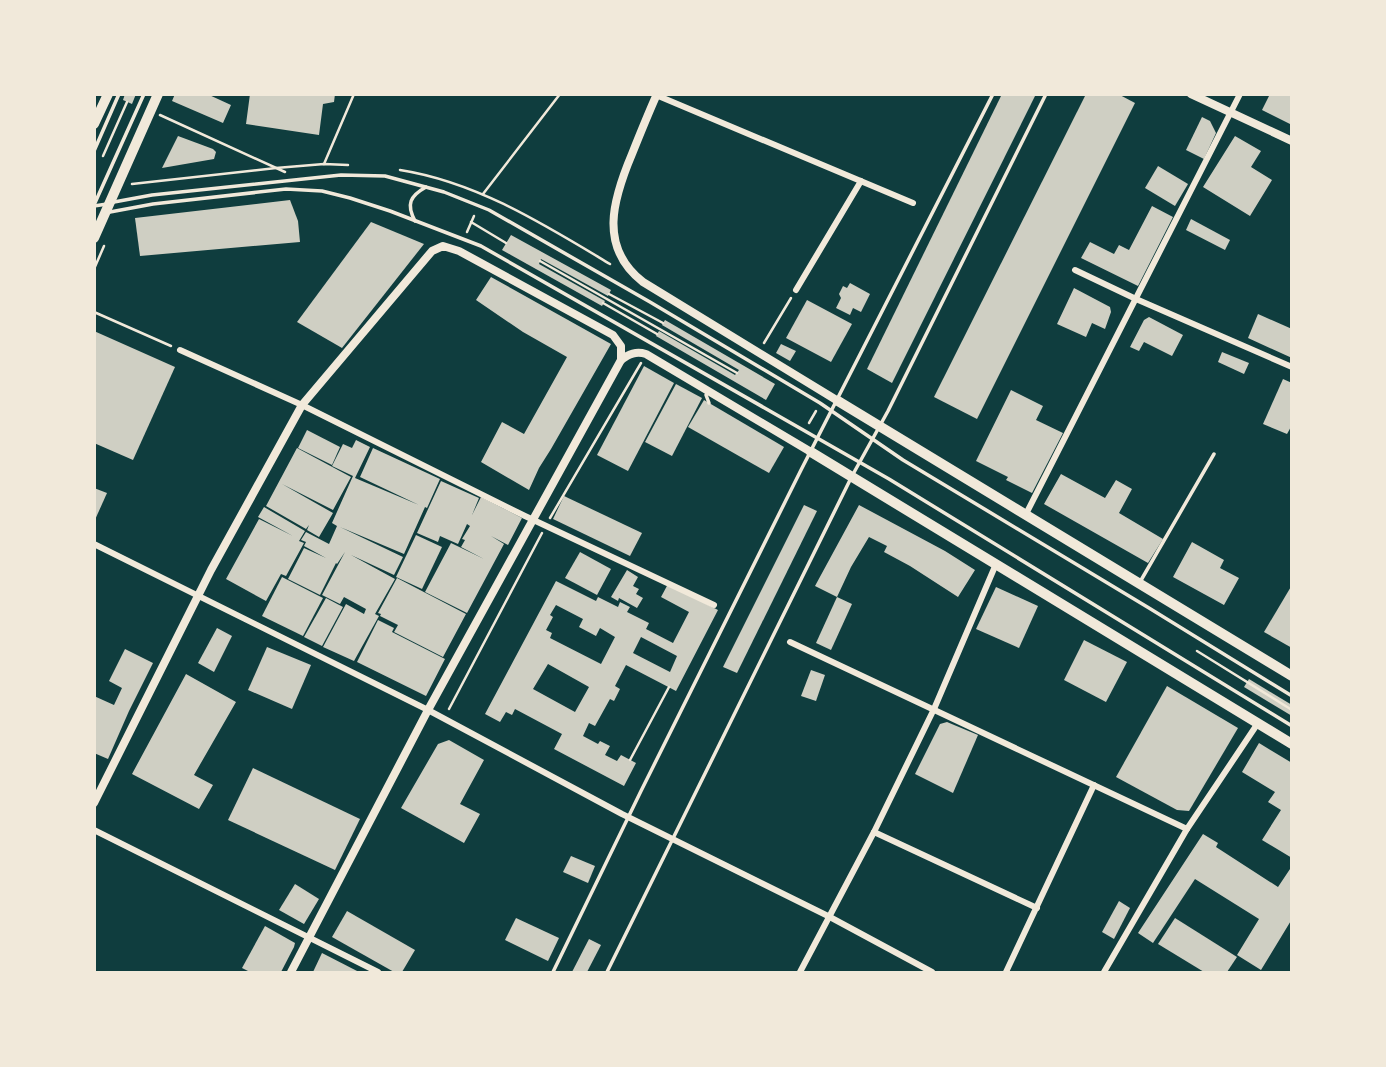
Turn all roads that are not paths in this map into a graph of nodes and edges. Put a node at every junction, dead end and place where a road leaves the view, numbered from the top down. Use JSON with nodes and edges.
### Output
{"nodes":[{"id":1,"x":119,"y":94,"type":"edge"},
{"id":2,"x":144,"y":94,"type":"edge"},
{"id":3,"x":158,"y":94,"type":"edge"},
{"id":4,"x":993,"y":94,"type":"edge"},
{"id":5,"x":1046,"y":94,"type":"edge"},
{"id":6,"x":1191,"y":94,"type":"edge"},
{"id":7,"x":1240,"y":94,"type":"edge"},
{"id":8,"x":106,"y":95,"type":"edge"},
{"id":9,"x":656,"y":95,"type":"edge"},
{"id":10,"x":1230,"y":113,"type":"junction"},
{"id":11,"x":94,"y":124,"type":"edge"},
{"id":12,"x":1292,"y":141,"type":"edge"},
{"id":13,"x":101,"y":155,"type":"edge"},
{"id":14,"x":861,"y":181,"type":"junction"},
{"id":15,"x":426,"y":187,"type":"junction"},
{"id":16,"x":913,"y":203,"type":"dead end"},
{"id":17,"x":94,"y":205,"type":"edge"},
{"id":18,"x":103,"y":210,"type":"edge"},
{"id":19,"x":415,"y":221,"type":"junction"},
{"id":20,"x":100,"y":241,"type":"edge"},
{"id":21,"x":1075,"y":271,"type":"dead end"},
{"id":22,"x":796,"y":290,"type":"road end"},
{"id":23,"x":1136,"y":299,"type":"junction"},
{"id":24,"x":180,"y":350,"type":"road end"},
{"id":25,"x":621,"y":360,"type":"junction"},
{"id":26,"x":1292,"y":367,"type":"edge"},
{"id":27,"x":709,"y":391,"type":"junction"},
{"id":28,"x":709,"y":403,"type":"dead end"},
{"id":29,"x":302,"y":405,"type":"junction"},
{"id":30,"x":835,"y":406,"type":"junction"},
{"id":31,"x":879,"y":426,"type":"junction"},
{"id":32,"x":818,"y":439,"type":"junction"},
{"id":33,"x":872,"y":439,"type":"junction"},
{"id":34,"x":811,"y":452,"type":"junction"},
{"id":35,"x":1214,"y":453,"type":"dead end"},
{"id":36,"x":859,"y":462,"type":"junction"},
{"id":37,"x":852,"y":476,"type":"junction"},
{"id":38,"x":1026,"y":514,"type":"junction"},
{"id":39,"x":534,"y":520,"type":"junction"},
{"id":40,"x":94,"y":544,"type":"edge"},
{"id":41,"x":996,"y":564,"type":"junction"},
{"id":42,"x":1139,"y":583,"type":"junction"},
{"id":43,"x":199,"y":596,"type":"junction"},
{"id":44,"x":714,"y":605,"type":"dead end"},
{"id":45,"x":790,"y":642,"type":"dead end"},
{"id":46,"x":1292,"y":676,"type":"edge"},
{"id":47,"x":1292,"y":696,"type":"edge"},
{"id":48,"x":934,"y":709,"type":"junction"},
{"id":49,"x":428,"y":710,"type":"junction"},
{"id":50,"x":1258,"y":723,"type":"junction"},
{"id":51,"x":1292,"y":726,"type":"edge"},
{"id":52,"x":1292,"y":744,"type":"edge"},
{"id":53,"x":1094,"y":785,"type":"junction"},
{"id":54,"x":94,"y":803,"type":"edge"},
{"id":55,"x":629,"y":817,"type":"junction"},
{"id":56,"x":1187,"y":829,"type":"junction"},
{"id":57,"x":94,"y":830,"type":"edge"},
{"id":58,"x":874,"y":832,"type":"junction"},
{"id":59,"x":672,"y":839,"type":"junction"},
{"id":60,"x":1037,"y":908,"type":"junction"},
{"id":61,"x":828,"y":916,"type":"junction"},
{"id":62,"x":310,"y":938,"type":"junction"},
{"id":63,"x":291,"y":972,"type":"edge"},
{"id":64,"x":378,"y":972,"type":"edge"},
{"id":65,"x":554,"y":972,"type":"edge"},
{"id":66,"x":607,"y":972,"type":"edge"},
{"id":67,"x":800,"y":972,"type":"edge"},
{"id":68,"x":932,"y":972,"type":"edge"},
{"id":69,"x":1006,"y":972,"type":"edge"},
{"id":70,"x":1104,"y":972,"type":"edge"}],
"edges":[{"from":1,"to":13,"type":"lane"},
{"from":2,"to":17,"type":"lane"},
{"from":3,"to":18,"type":"main road"},
{"from":4,"to":30,"type":"lane"},
{"from":5,"to":31,"type":"lane"},
{"from":6,"to":10,"type":"street"},
{"from":7,"to":10,"type":"street"},
{"from":8,"to":11,"type":"main road"},
{"from":9,"to":14,"type":"street"},
{"from":9,"to":30,"type":"street"},
{"from":10,"to":12,"type":"street"},
{"from":10,"to":23,"type":"street"},
{"from":14,"to":16,"type":"street"},
{"from":14,"to":22,"type":"street"},
{"from":15,"to":18,"type":"lane"},
{"from":15,"to":19,"type":"lane"},
{"from":15,"to":30,"type":"lane"},
{"from":17,"to":18,"type":"lane"},
{"from":18,"to":19,"type":"lane"},
{"from":18,"to":20,"type":"main road"},
{"from":19,"to":32,"type":"lane"},
{"from":21,"to":23,"type":"street"},
{"from":23,"to":26,"type":"street"},
{"from":23,"to":38,"type":"street"},
{"from":24,"to":29,"type":"street"},
{"from":25,"to":27,"type":"street"},
{"from":25,"to":29,"type":"street"},
{"from":25,"to":39,"type":"street"},
{"from":27,"to":28,"type":"lane"},
{"from":27,"to":34,"type":"street"},
{"from":29,"to":39,"type":"street"},
{"from":29,"to":43,"type":"street"},
{"from":30,"to":31,"type":"main road"},
{"from":30,"to":32,"type":"lane"},
{"from":30,"to":33,"type":"lane"},
{"from":31,"to":33,"type":"lane"},
{"from":31,"to":38,"type":"main road"},
{"from":32,"to":34,"type":"lane"},
{"from":32,"to":36,"type":"lane"},
{"from":33,"to":36,"type":"lane"},
{"from":33,"to":47,"type":"lane"},
{"from":34,"to":37,"type":"main road"},
{"from":34,"to":55,"type":"lane"},
{"from":35,"to":42,"type":"lane"},
{"from":36,"to":37,"type":"lane"},
{"from":36,"to":51,"type":"lane"},
{"from":37,"to":41,"type":"main road"},
{"from":37,"to":59,"type":"lane"},
{"from":38,"to":42,"type":"main road"},
{"from":39,"to":44,"type":"street"},
{"from":39,"to":49,"type":"street"},
{"from":40,"to":43,"type":"street"},
{"from":41,"to":48,"type":"street"},
{"from":41,"to":50,"type":"main road"},
{"from":42,"to":46,"type":"main road"},
{"from":43,"to":49,"type":"street"},
{"from":43,"to":54,"type":"street"},
{"from":45,"to":48,"type":"street"},
{"from":48,"to":53,"type":"street"},
{"from":48,"to":58,"type":"street"},
{"from":49,"to":55,"type":"street"},
{"from":49,"to":62,"type":"street"},
{"from":50,"to":52,"type":"main road"},
{"from":50,"to":56,"type":"street"},
{"from":53,"to":56,"type":"street"},
{"from":53,"to":60,"type":"street"},
{"from":55,"to":59,"type":"street"},
{"from":55,"to":65,"type":"lane"},
{"from":56,"to":70,"type":"street"},
{"from":57,"to":62,"type":"street"},
{"from":58,"to":60,"type":"street"},
{"from":58,"to":61,"type":"street"},
{"from":59,"to":61,"type":"street"},
{"from":59,"to":66,"type":"lane"},
{"from":60,"to":69,"type":"street"},
{"from":61,"to":67,"type":"street"},
{"from":61,"to":68,"type":"street"},
{"from":62,"to":63,"type":"street"},
{"from":62,"to":64,"type":"street"}]}
